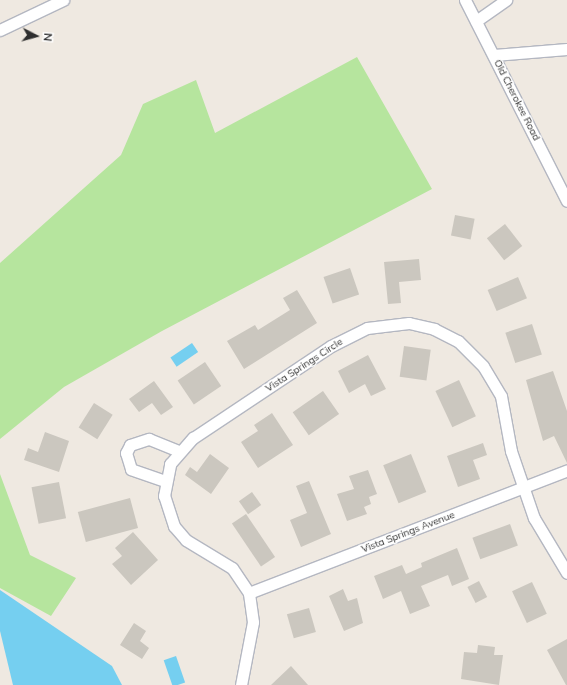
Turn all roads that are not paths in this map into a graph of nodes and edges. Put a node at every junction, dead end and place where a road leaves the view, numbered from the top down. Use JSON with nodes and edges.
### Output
{"nodes":[{"id":1,"x":63,"y":0,"type":"edge"},
{"id":2,"x":465,"y":0,"type":"edge"},
{"id":3,"x":506,"y":0,"type":"edge"},
{"id":4,"x":476,"y":21,"type":"junction"},
{"id":5,"x":0,"y":30,"type":"edge"},
{"id":6,"x":567,"y":49,"type":"edge"},
{"id":7,"x":494,"y":55,"type":"junction"},
{"id":8,"x":567,"y":201,"type":"edge"},
{"id":9,"x":179,"y":450,"type":"junction"},
{"id":10,"x":567,"y":470,"type":"edge"},
{"id":11,"x":165,"y":481,"type":"junction"},
{"id":12,"x":525,"y":488,"type":"junction"},
{"id":13,"x":567,"y":574,"type":"edge"},
{"id":14,"x":249,"y":593,"type":"junction"},
{"id":15,"x":241,"y":685,"type":"edge"}],
"edges":[{"from":1,"to":5,"type":"street"},
{"from":2,"to":4,"type":"street","name":"Old Cherokee Road"},
{"from":3,"to":4,"type":"street"},
{"from":4,"to":7,"type":"street","name":"Old Cherokee Road"},
{"from":6,"to":7,"type":"street"},
{"from":7,"to":8,"type":"street","name":"Old Cherokee Road"},
{"from":9,"to":11,"type":"street","name":"Vista Springs Circle"},
{"from":9,"to":11,"type":"street"},
{"from":9,"to":12,"type":"street","name":"Vista Springs Circle"},
{"from":10,"to":12,"type":"street","name":"Vista Springs Avenue"},
{"from":11,"to":14,"type":"street","name":"Vista Springs Circle"},
{"from":12,"to":13,"type":"street","name":"Vista Springs Circle"},
{"from":12,"to":14,"type":"street","name":"Vista Springs Avenue"},
{"from":14,"to":15,"type":"street","name":"Vista Springs Circle"}]}
